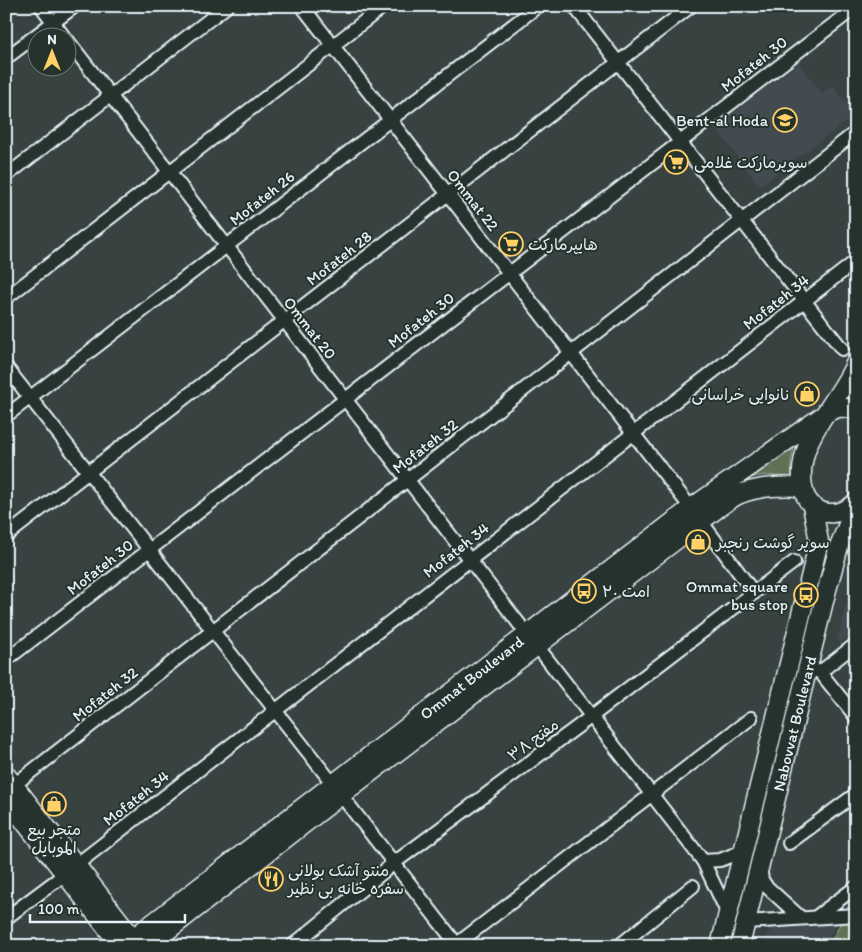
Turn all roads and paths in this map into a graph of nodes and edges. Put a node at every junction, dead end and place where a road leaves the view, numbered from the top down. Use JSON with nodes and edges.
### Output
{"nodes":[{"id":1,"x":41,"y":6,"type":"edge"},
{"id":2,"x":75,"y":6,"type":"edge"},
{"id":3,"x":226,"y":6,"type":"edge"},
{"id":4,"x":302,"y":6,"type":"edge"},
{"id":5,"x":384,"y":6,"type":"edge"},
{"id":6,"x":538,"y":6,"type":"edge"},
{"id":7,"x":574,"y":6,"type":"edge"},
{"id":8,"x":691,"y":6,"type":"edge"},
{"id":9,"x":856,"y":7,"type":"edge"},
{"id":10,"x":54,"y":23,"type":"junction"},
{"id":11,"x":58,"y":28,"type":"edge"},
{"id":12,"x":333,"y":46,"type":"junction"},
{"id":13,"x":78,"y":54,"type":"edge"},
{"id":14,"x":6,"y":58,"type":"edge"},
{"id":15,"x":618,"y":63,"type":"junction"},
{"id":16,"x":110,"y":96,"type":"junction"},
{"id":17,"x":391,"y":120,"type":"junction"},
{"id":18,"x":856,"y":132,"type":"edge"},
{"id":19,"x":680,"y":142,"type":"junction"},
{"id":20,"x":169,"y":172,"type":"junction"},
{"id":21,"x":6,"y":176,"type":"edge"},
{"id":22,"x":448,"y":194,"type":"junction"},
{"id":23,"x":741,"y":220,"type":"junction"},
{"id":24,"x":227,"y":246,"type":"junction"},
{"id":25,"x":856,"y":261,"type":"edge"},
{"id":26,"x":509,"y":273,"type":"junction"},
{"id":27,"x":6,"y":298,"type":"edge"},
{"id":28,"x":804,"y":301,"type":"junction"},
{"id":29,"x":284,"y":321,"type":"junction"},
{"id":30,"x":842,"y":350,"type":"dead end"},
{"id":31,"x":571,"y":353,"type":"junction"},
{"id":32,"x":856,"y":362,"type":"edge"},
{"id":33,"x":6,"y":367,"type":"edge"},
{"id":34,"x":30,"y":398,"type":"junction"},
{"id":35,"x":345,"y":399,"type":"junction"},
{"id":36,"x":856,"y":410,"type":"edge"},
{"id":37,"x":824,"y":414,"type":"junction"},
{"id":38,"x":6,"y":416,"type":"edge"},
{"id":39,"x":633,"y":433,"type":"junction"},
{"id":40,"x":89,"y":472,"type":"junction"},
{"id":41,"x":408,"y":480,"type":"junction"},
{"id":42,"x":803,"y":487,"type":"junction"},
{"id":43,"x":856,"y":503,"type":"edge"},
{"id":44,"x":812,"y":506,"type":"junction"},
{"id":45,"x":696,"y":515,"type":"junction"},
{"id":46,"x":6,"y":536,"type":"edge"},
{"id":47,"x":150,"y":550,"type":"junction"},
{"id":48,"x":470,"y":560,"type":"junction"},
{"id":49,"x":794,"y":562,"type":"dead end"},
{"id":50,"x":754,"y":593,"type":"junction"},
{"id":51,"x":213,"y":631,"type":"junction"},
{"id":52,"x":532,"y":640,"type":"junction"},
{"id":53,"x":856,"y":644,"type":"edge"},
{"id":54,"x":6,"y":660,"type":"edge"},
{"id":55,"x":813,"y":670,"type":"junction"},
{"id":56,"x":276,"y":710,"type":"junction"},
{"id":57,"x":853,"y":710,"type":"edge"},
{"id":58,"x":592,"y":716,"type":"junction"},
{"id":59,"x":751,"y":718,"type":"dead end"},
{"id":60,"x":9,"y":786,"type":"edge"},
{"id":61,"x":337,"y":790,"type":"junction"},
{"id":62,"x":652,"y":794,"type":"junction"},
{"id":63,"x":856,"y":794,"type":"edge"},
{"id":64,"x":789,"y":843,"type":"dead end"},
{"id":65,"x":743,"y":851,"type":"junction"},
{"id":66,"x":703,"y":861,"type":"junction"},
{"id":67,"x":394,"y":863,"type":"junction"},
{"id":68,"x":760,"y":866,"type":"junction"},
{"id":69,"x":70,"y":869,"type":"junction"},
{"id":70,"x":692,"y":886,"type":"dead end"},
{"id":71,"x":856,"y":887,"type":"edge"},
{"id":72,"x":728,"y":914,"type":"junction"},
{"id":73,"x":856,"y":915,"type":"edge"},
{"id":74,"x":816,"y":917,"type":"junction"},
{"id":75,"x":6,"y":918,"type":"edge"},
{"id":76,"x":801,"y":918,"type":"junction"},
{"id":77,"x":746,"y":922,"type":"junction"},
{"id":78,"x":165,"y":938,"type":"edge"},
{"id":79,"x":133,"y":944,"type":"edge"},
{"id":80,"x":457,"y":945,"type":"edge"},
{"id":81,"x":292,"y":946,"type":"edge"},
{"id":82,"x":619,"y":946,"type":"edge"},
{"id":83,"x":720,"y":946,"type":"edge"},
{"id":84,"x":740,"y":946,"type":"edge"}],
"edges":[{"from":1,"to":10,"type":"street"},
{"from":2,"to":10,"type":"street"},
{"from":3,"to":16,"type":"street"},
{"from":4,"to":12,"type":"street","name":"Ommat 22"},
{"from":5,"to":12,"type":"street"},
{"from":6,"to":17,"type":"street","name":"Mofateh 26"},
{"from":7,"to":15,"type":"street"},
{"from":8,"to":15,"type":"street","name":"Mofateh 28"},
{"from":9,"to":19,"type":"street","name":"Mofateh 30"},
{"from":10,"to":11,"type":"street"},
{"from":10,"to":14,"type":"street"},
{"from":12,"to":17,"type":"street","name":"Ommat 22"},
{"from":12,"to":20,"type":"street"},
{"from":13,"to":16,"type":"street","name":"Ommat 20"},
{"from":15,"to":19,"type":"street"},
{"from":15,"to":22,"type":"street","name":"Mofateh 28"},
{"from":16,"to":20,"type":"street","name":"Ommat 20"},
{"from":16,"to":21,"type":"street"},
{"from":17,"to":22,"type":"street","name":"Ommat 22"},
{"from":17,"to":24,"type":"street","name":"Mofateh 26"},
{"from":18,"to":23,"type":"street","name":"Mofateh 32"},
{"from":19,"to":23,"type":"street"},
{"from":19,"to":26,"type":"street","name":"Mofateh 30"},
{"from":20,"to":24,"type":"street","name":"Ommat 20"},
{"from":20,"to":27,"type":"street"},
{"from":22,"to":26,"type":"street","name":"Ommat 22"},
{"from":22,"to":29,"type":"street","name":"Mofateh 28"},
{"from":23,"to":28,"type":"street"},
{"from":23,"to":31,"type":"street","name":"Mofateh 32"},
{"from":24,"to":29,"type":"street","name":"Ommat 20"},
{"from":24,"to":34,"type":"street","name":"Mofateh 26"},
{"from":25,"to":28,"type":"street","name":"Mofateh 34"},
{"from":26,"to":31,"type":"street","name":"Ommat 22"},
{"from":26,"to":35,"type":"street","name":"Mofateh 30"},
{"from":28,"to":30,"type":"street"},
{"from":28,"to":39,"type":"street","name":"Mofateh 34"},
{"from":29,"to":35,"type":"street","name":"Ommat 20"},
{"from":29,"to":40,"type":"street","name":"Mofateh 28"},
{"from":31,"to":39,"type":"street","name":"Ommat 22"},
{"from":31,"to":41,"type":"street","name":"Mofateh 32"},
{"from":32,"to":37,"type":"main road"},
{"from":33,"to":34,"type":"street"},
{"from":34,"to":38,"type":"street","name":"Mofateh 26"},
{"from":34,"to":40,"type":"street"},
{"from":35,"to":41,"type":"street","name":"Ommat 20"},
{"from":35,"to":47,"type":"street","name":"Mofateh 30"},
{"from":36,"to":37,"type":"main road"},
{"from":37,"to":42,"type":"main road"},
{"from":37,"to":45,"type":"main road","name":"Ommat Boulevard"},
{"from":39,"to":45,"type":"street","name":"Ommat 22"},
{"from":39,"to":48,"type":"street","name":"Mofateh 34"},
{"from":40,"to":46,"type":"street","name":"Mofateh 28"},
{"from":40,"to":47,"type":"street"},
{"from":41,"to":48,"type":"street","name":"Ommat 20"},
{"from":41,"to":51,"type":"street","name":"Mofateh 32"},
{"from":42,"to":44,"type":"main road","name":"Nabovvat Boulevard"},
{"from":42,"to":45,"type":"main road","name":"Ommat Boulevard"},
{"from":43,"to":44,"type":"main road"},
{"from":43,"to":55,"type":"main road","name":"Nabovvat Boulevard"},
{"from":44,"to":65,"type":"main road","name":"Nabovvat Boulevard"},
{"from":45,"to":50,"type":"street","name":"Ommat 22"},
{"from":45,"to":52,"type":"main road","name":"Ommat Boulevard"},
{"from":47,"to":51,"type":"street"},
{"from":47,"to":54,"type":"street","name":"Mofateh 30"},
{"from":48,"to":52,"type":"street","name":"Ommat 20"},
{"from":48,"to":56,"type":"street","name":"Mofateh 34"},
{"from":49,"to":50,"type":"street","name":"مفتح ۳۸"},
{"from":50,"to":58,"type":"street","name":"مفتح ۳۸"},
{"from":51,"to":56,"type":"street"},
{"from":51,"to":60,"type":"street","name":"Mofateh 32"},
{"from":52,"to":58,"type":"street","name":"Ommat 20"},
{"from":52,"to":61,"type":"main road","name":"Ommat Boulevard"},
{"from":53,"to":55,"type":"street"},
{"from":55,"to":57,"type":"street"},
{"from":55,"to":68,"type":"main road","name":"Nabovvat Boulevard"},
{"from":56,"to":61,"type":"street"},
{"from":56,"to":69,"type":"street","name":"Mofateh 34"},
{"from":58,"to":62,"type":"street","name":"Ommat 20"},
{"from":58,"to":67,"type":"street","name":"مفتح ۳۸"},
{"from":59,"to":62,"type":"street"},
{"from":60,"to":69,"type":"main road"},
{"from":61,"to":67,"type":"street"},
{"from":61,"to":78,"type":"main road","name":"Ommat Boulevard"},
{"from":61,"to":79,"type":"main road","name":"Ommat Boulevard"},
{"from":62,"to":66,"type":"street","name":"Ommat 20"},
{"from":62,"to":80,"type":"street"},
{"from":63,"to":64,"type":"street"},
{"from":65,"to":66,"type":"street"},
{"from":65,"to":72,"type":"main road","name":"Nabovvat Boulevard"},
{"from":66,"to":72,"type":"street","name":"Ommat 20"},
{"from":67,"to":80,"type":"street"},
{"from":67,"to":81,"type":"street","name":"مفتح ۳۸"},
{"from":68,"to":76,"type":"street"},
{"from":68,"to":77,"type":"main road","name":"Nabovvat Boulevard"},
{"from":69,"to":75,"type":"street","name":"Mofateh 34"},
{"from":69,"to":79,"type":"main road"},
{"from":70,"to":82,"type":"street"},
{"from":71,"to":74,"type":"street"},
{"from":72,"to":83,"type":"main road","name":"Nabovvat Boulevard"},
{"from":73,"to":74,"type":"street"},
{"from":74,"to":76,"type":"street"},
{"from":76,"to":77,"type":"street"},
{"from":77,"to":84,"type":"main road","name":"Nabovvat Boulevard"},
{"from":78,"to":79,"type":"main road","name":"Ommat Boulevard"}]}
